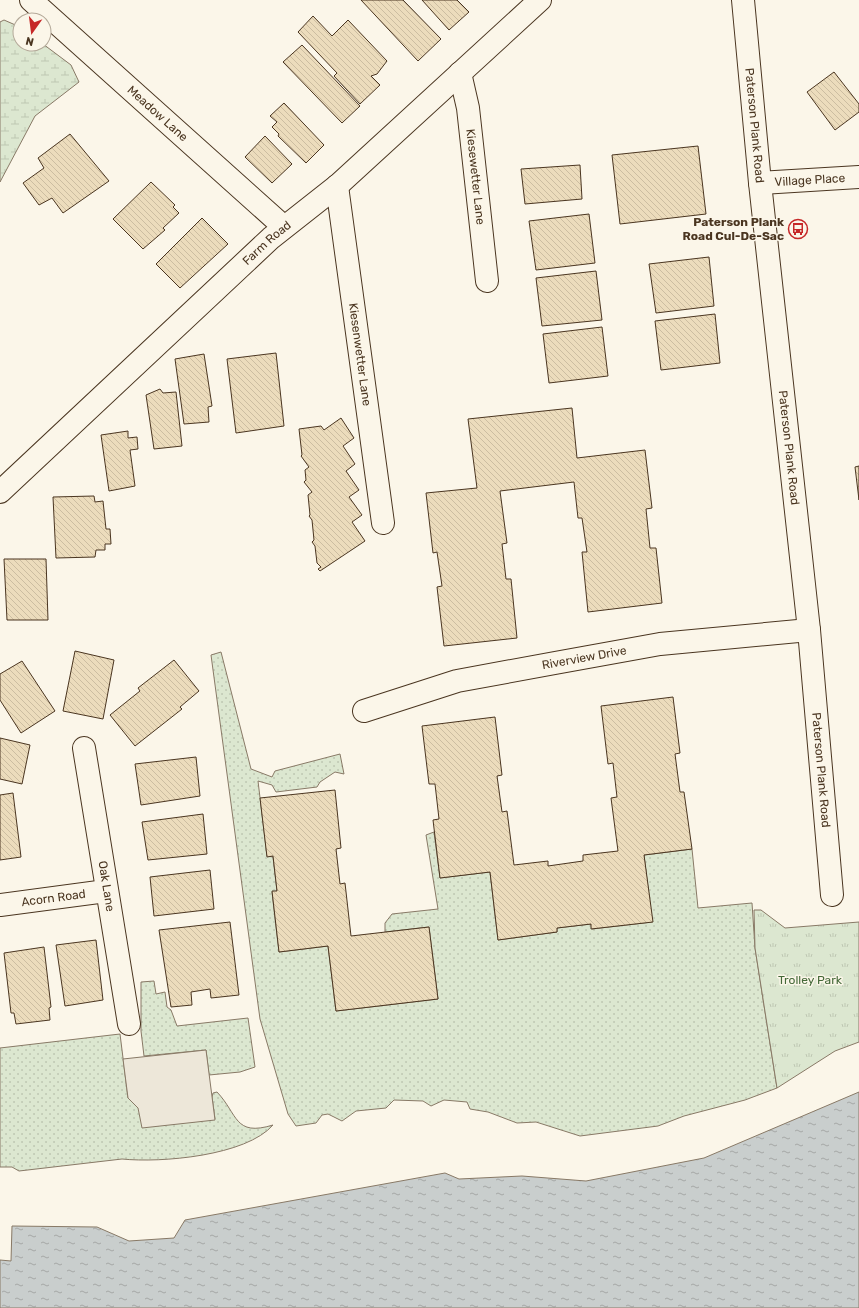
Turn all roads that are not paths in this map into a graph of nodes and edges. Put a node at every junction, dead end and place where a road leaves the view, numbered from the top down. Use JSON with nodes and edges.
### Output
{"nodes":[{"id":1,"x":31,"y":0,"type":"edge"},
{"id":2,"x":540,"y":0,"type":"edge"},
{"id":3,"x":743,"y":0,"type":"edge"},
{"id":4,"x":460,"y":73,"type":"junction"},
{"id":5,"x":859,"y":177,"type":"edge"},
{"id":6,"x":760,"y":183,"type":"junction"},
{"id":7,"x":337,"y":186,"type":"junction"},
{"id":8,"x":284,"y":227,"type":"junction"},
{"id":9,"x":487,"y":281,"type":"dead end"},
{"id":10,"x":0,"y":492,"type":"edge"},
{"id":11,"x":383,"y":523,"type":"dead end"},
{"id":12,"x":809,"y":630,"type":"junction"},
{"id":13,"x":364,"y":711,"type":"dead end"},
{"id":14,"x":84,"y":748,"type":"dead end"},
{"id":15,"x":106,"y":891,"type":"junction"},
{"id":16,"x":832,"y":895,"type":"dead end"},
{"id":17,"x":0,"y":905,"type":"edge"},
{"id":18,"x":129,"y":1024,"type":"dead end"}],
"edges":[{"from":1,"to":8,"type":"street","name":"Meadow Lane"},
{"from":2,"to":4,"type":"street","name":"Farm Road"},
{"from":3,"to":6,"type":"street","name":"Paterson Plank Road"},
{"from":4,"to":7,"type":"street","name":"Farm Road"},
{"from":4,"to":9,"type":"street","name":"Kiesewetter Lane"},
{"from":5,"to":6,"type":"street","name":"Village Place"},
{"from":6,"to":12,"type":"street","name":"Paterson Plank Road"},
{"from":7,"to":8,"type":"street","name":"Farm Road"},
{"from":7,"to":11,"type":"street","name":"Kiesenwetter Lane"},
{"from":8,"to":10,"type":"street","name":"Farm Road"},
{"from":12,"to":13,"type":"street","name":"Riverview Drive"},
{"from":12,"to":16,"type":"street","name":"Paterson Plank Road"},
{"from":14,"to":15,"type":"street","name":"Oak Lane"},
{"from":15,"to":17,"type":"street","name":"Acorn Road"},
{"from":15,"to":18,"type":"street","name":"Oak Lane"}]}
